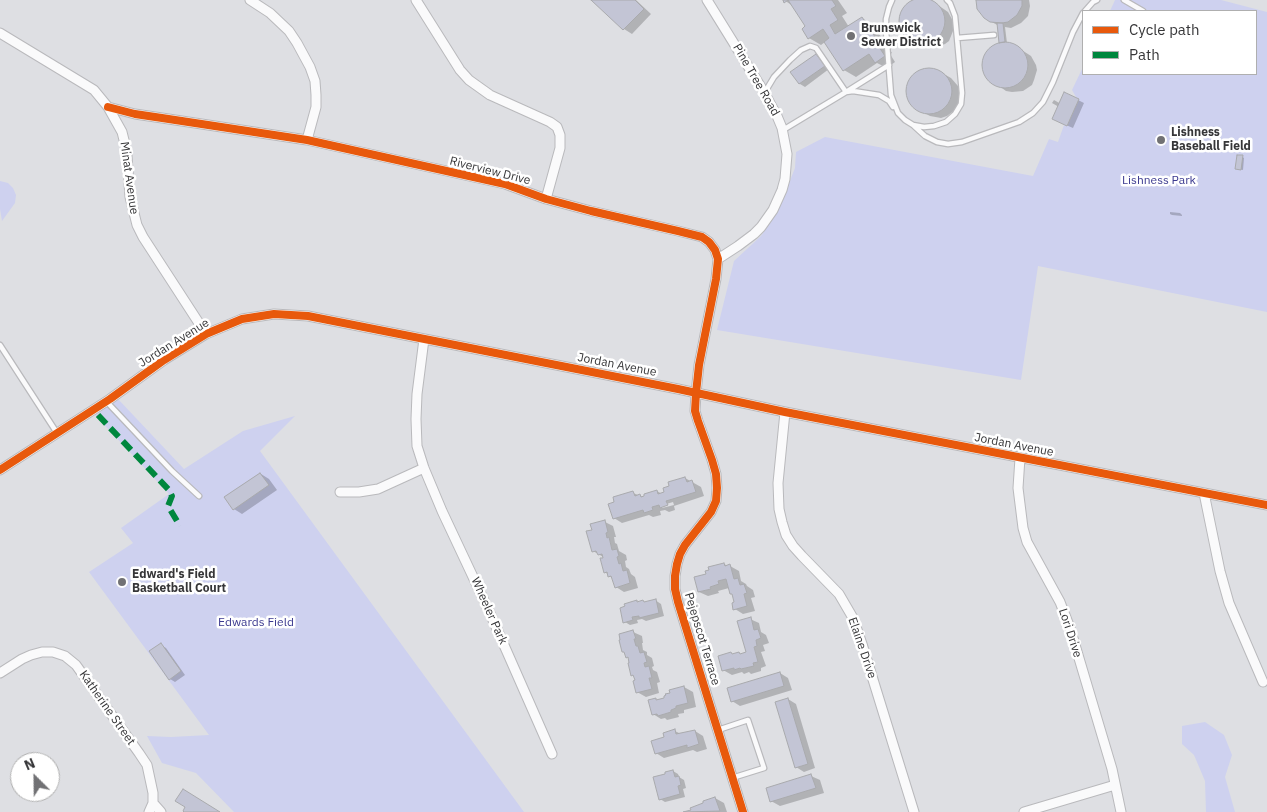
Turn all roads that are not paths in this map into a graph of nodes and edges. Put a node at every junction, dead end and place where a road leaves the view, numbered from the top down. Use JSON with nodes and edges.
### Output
{"nodes":[{"id":1,"x":250,"y":0,"type":"edge"},
{"id":2,"x":416,"y":0,"type":"edge"},
{"id":3,"x":892,"y":0,"type":"edge"},
{"id":4,"x":948,"y":0,"type":"edge"},
{"id":5,"x":1096,"y":0,"type":"edge"},
{"id":6,"x":1124,"y":0,"type":"edge"},
{"id":7,"x":710,"y":1,"type":"edge"},
{"id":8,"x":1086,"y":10,"type":"edge"},
{"id":9,"x":1141,"y":10,"type":"edge"},
{"id":10,"x":1082,"y":16,"type":"edge"},
{"id":11,"x":0,"y":33,"type":"edge"},
{"id":12,"x":994,"y":35,"type":"dead end"},
{"id":13,"x":957,"y":38,"type":"junction"},
{"id":14,"x":889,"y":65,"type":"junction"},
{"id":15,"x":764,"y":92,"type":"junction"},
{"id":16,"x":846,"y":92,"type":"junction"},
{"id":17,"x":108,"y":107,"type":"junction"},
{"id":18,"x":898,"y":112,"type":"junction"},
{"id":19,"x":913,"y":125,"type":"junction"},
{"id":20,"x":783,"y":130,"type":"junction"},
{"id":21,"x":307,"y":140,"type":"junction"},
{"id":22,"x":546,"y":199,"type":"junction"},
{"id":23,"x":718,"y":259,"type":"junction"},
{"id":24,"x":206,"y":334,"type":"junction"},
{"id":25,"x":424,"y":339,"type":"junction"},
{"id":26,"x":0,"y":345,"type":"edge"},
{"id":27,"x":696,"y":392,"type":"junction"},
{"id":28,"x":106,"y":401,"type":"junction"},
{"id":29,"x":785,"y":412,"type":"junction"},
{"id":30,"x":57,"y":433,"type":"junction"},
{"id":31,"x":1020,"y":458,"type":"junction"},
{"id":32,"x":424,"y":468,"type":"junction"},
{"id":33,"x":0,"y":470,"type":"edge"},
{"id":34,"x":340,"y":492,"type":"dead end"},
{"id":35,"x":1204,"y":492,"type":"junction"},
{"id":36,"x":199,"y":496,"type":"dead end"},
{"id":37,"x":1267,"y":505,"type":"edge"},
{"id":38,"x":0,"y":673,"type":"edge"},
{"id":39,"x":1263,"y":682,"type":"dead end"},
{"id":40,"x":718,"y":730,"type":"junction"},
{"id":41,"x":552,"y":754,"type":"dead end"},
{"id":42,"x":732,"y":778,"type":"junction"},
{"id":43,"x":1115,"y":785,"type":"junction"},
{"id":44,"x":152,"y":803,"type":"junction"},
{"id":45,"x":149,"y":812,"type":"edge"},
{"id":46,"x":161,"y":812,"type":"edge"},
{"id":47,"x":743,"y":812,"type":"edge"},
{"id":48,"x":914,"y":812,"type":"edge"},
{"id":49,"x":1024,"y":812,"type":"edge"},
{"id":50,"x":1122,"y":812,"type":"edge"}],
"edges":[{"from":1,"to":21,"type":"street"},
{"from":2,"to":22,"type":"street"},
{"from":3,"to":14,"type":"lane"},
{"from":4,"to":13,"type":"lane"},
{"from":5,"to":8,"type":"lane"},
{"from":6,"to":9,"type":"lane"},
{"from":7,"to":15,"type":"street","name":"Pine Tree Road"},
{"from":10,"to":19,"type":"lane"},
{"from":11,"to":17,"type":"street","name":"Minat Avenue"},
{"from":12,"to":13,"type":"lane"},
{"from":13,"to":19,"type":"lane"},
{"from":14,"to":16,"type":"lane"},
{"from":14,"to":18,"type":"lane"},
{"from":15,"to":16,"type":"lane"},
{"from":15,"to":20,"type":"street","name":"Pine Tree Road"},
{"from":16,"to":18,"type":"lane"},
{"from":16,"to":20,"type":"lane"},
{"from":17,"to":21,"type":"street","name":"Riverview Drive"},
{"from":17,"to":24,"type":"street","name":"Minat Avenue"},
{"from":18,"to":19,"type":"lane"},
{"from":20,"to":23,"type":"street","name":"Pine Tree Road"},
{"from":21,"to":22,"type":"street","name":"Riverview Drive"},
{"from":22,"to":23,"type":"street","name":"Riverview Drive"},
{"from":23,"to":27,"type":"street"},
{"from":24,"to":25,"type":"street","name":"Jordan Avenue"},
{"from":24,"to":28,"type":"street","name":"Jordan Avenue"},
{"from":25,"to":27,"type":"street","name":"Jordan Avenue"},
{"from":25,"to":32,"type":"street","name":"Wheeler Park"},
{"from":26,"to":30,"type":"lane"},
{"from":27,"to":29,"type":"street","name":"Jordan Avenue"},
{"from":27,"to":40,"type":"street","name":"Pejepscot Terrace"},
{"from":28,"to":30,"type":"street","name":"Jordan Avenue"},
{"from":28,"to":36,"type":"lane"},
{"from":29,"to":31,"type":"street","name":"Jordan Avenue"},
{"from":29,"to":48,"type":"street","name":"Elaine Drive"},
{"from":30,"to":33,"type":"street","name":"Jordan Avenue"},
{"from":31,"to":35,"type":"street","name":"Jordan Avenue"},
{"from":31,"to":43,"type":"street","name":"Lori Drive"},
{"from":32,"to":34,"type":"street"},
{"from":32,"to":41,"type":"street","name":"Wheeler Park"},
{"from":35,"to":37,"type":"street","name":"Jordan Avenue"},
{"from":35,"to":39,"type":"street"},
{"from":38,"to":44,"type":"street","name":"Katherine Street"},
{"from":40,"to":42,"type":"street","name":"Pejepscot Terrace"},
{"from":40,"to":42,"type":"lane"},
{"from":42,"to":47,"type":"street","name":"Pejepscot Terrace"},
{"from":43,"to":49,"type":"street"},
{"from":43,"to":50,"type":"street","name":"Lori Drive"},
{"from":44,"to":45,"type":"street","name":"Katherine Street"},
{"from":44,"to":46,"type":"street"}]}
